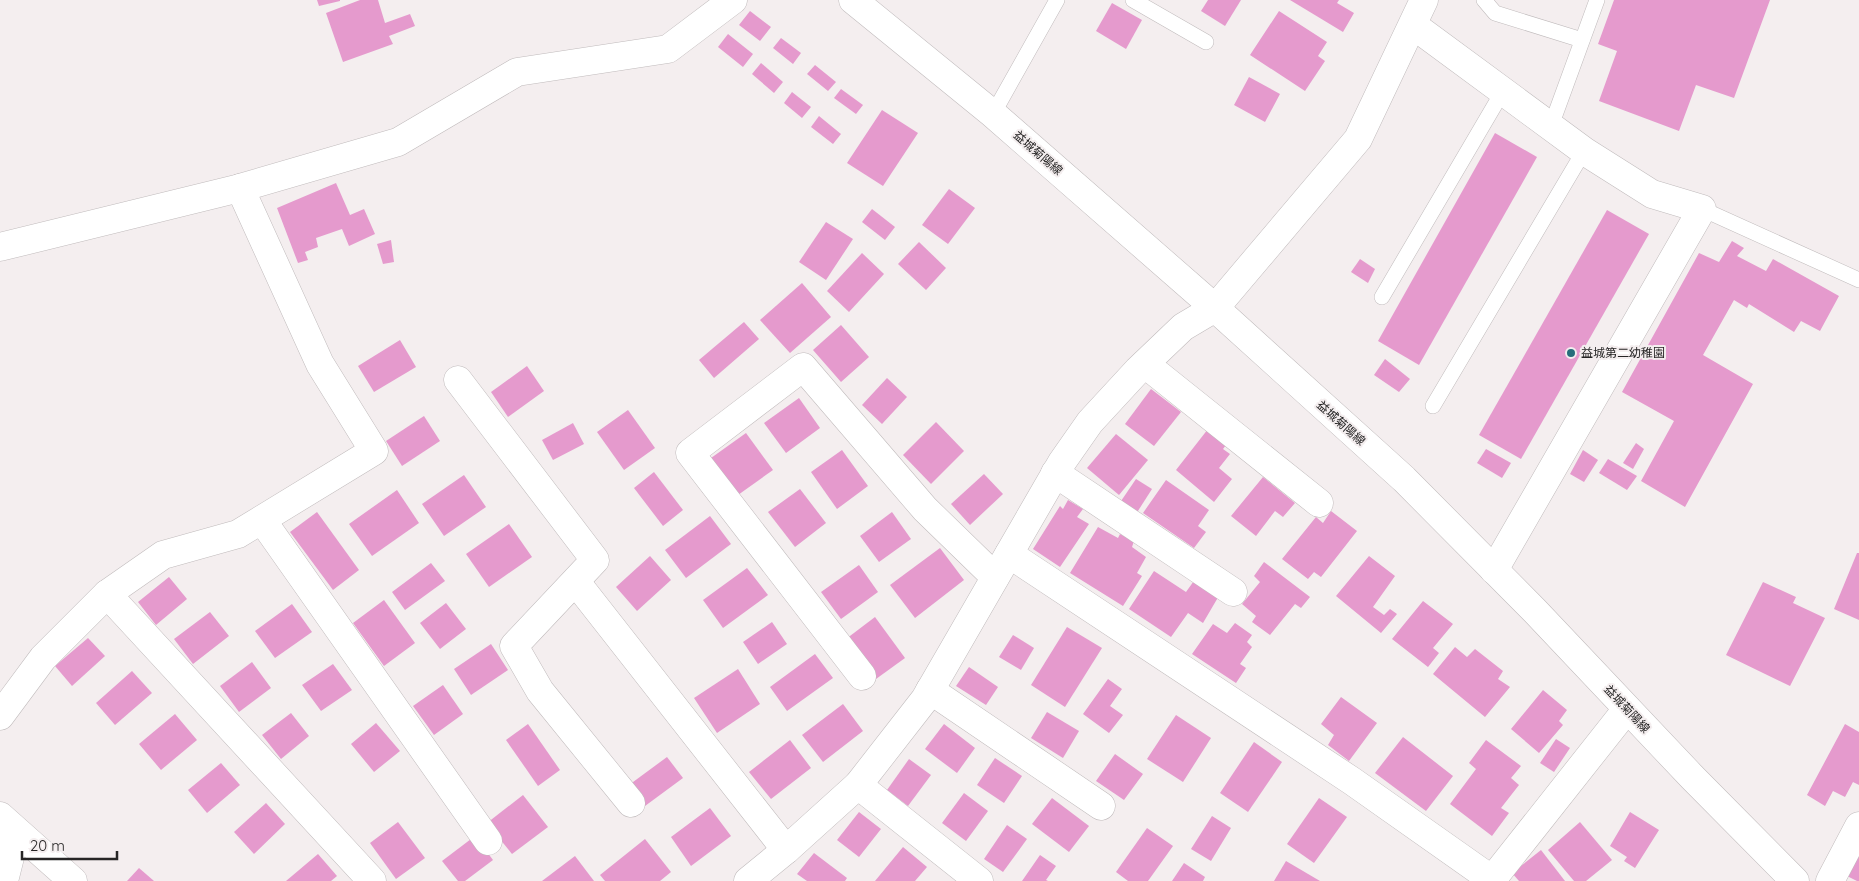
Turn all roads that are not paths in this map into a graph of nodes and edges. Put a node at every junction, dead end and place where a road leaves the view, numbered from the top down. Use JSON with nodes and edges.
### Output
{"nodes":[{"id":1,"x":733,"y":0,"type":"edge"},
{"id":2,"x":853,"y":0,"type":"edge"},
{"id":3,"x":1057,"y":0,"type":"edge"},
{"id":4,"x":1133,"y":0,"type":"edge"},
{"id":5,"x":1424,"y":0,"type":"edge"},
{"id":6,"x":1484,"y":0,"type":"edge"},
{"id":7,"x":1597,"y":0,"type":"edge"},
{"id":8,"x":1413,"y":25,"type":"junction"},
{"id":9,"x":1582,"y":40,"type":"junction"},
{"id":10,"x":1206,"y":42,"type":"dead end"},
{"id":11,"x":1503,"y":91,"type":"junction"},
{"id":12,"x":993,"y":114,"type":"junction"},
{"id":13,"x":1550,"y":126,"type":"junction"},
{"id":14,"x":1584,"y":152,"type":"junction"},
{"id":15,"x":240,"y":188,"type":"junction"},
{"id":16,"x":1702,"y":209,"type":"junction"},
{"id":17,"x":0,"y":247,"type":"edge"},
{"id":18,"x":1859,"y":280,"type":"edge"},
{"id":19,"x":1382,"y":297,"type":"dead end"},
{"id":20,"x":1215,"y":308,"type":"junction"},
{"id":21,"x":1145,"y":364,"type":"junction"},
{"id":22,"x":458,"y":380,"type":"dead end"},
{"id":23,"x":1433,"y":406,"type":"dead end"},
{"id":24,"x":1055,"y":473,"type":"junction"},
{"id":25,"x":1319,"y":503,"type":"dead end"},
{"id":26,"x":262,"y":520,"type":"junction"},
{"id":27,"x":1009,"y":554,"type":"junction"},
{"id":28,"x":1494,"y":570,"type":"junction"},
{"id":29,"x":995,"y":577,"type":"junction"},
{"id":30,"x":576,"y":582,"type":"junction"},
{"id":31,"x":1233,"y":592,"type":"dead end"},
{"id":32,"x":107,"y":594,"type":"junction"},
{"id":33,"x":862,"y":676,"type":"dead end"},
{"id":34,"x":930,"y":690,"type":"junction"},
{"id":35,"x":1627,"y":709,"type":"junction"},
{"id":36,"x":0,"y":716,"type":"edge"},
{"id":37,"x":858,"y":785,"type":"junction"},
{"id":38,"x":631,"y":803,"type":"dead end"},
{"id":39,"x":1101,"y":806,"type":"dead end"},
{"id":40,"x":0,"y":816,"type":"edge"},
{"id":41,"x":1859,"y":826,"type":"edge"},
{"id":42,"x":0,"y":836,"type":"edge"},
{"id":43,"x":488,"y":841,"type":"dead end"},
{"id":44,"x":786,"y":850,"type":"junction"},
{"id":45,"x":759,"y":878,"type":"edge"},
{"id":46,"x":1491,"y":880,"type":"edge"},
{"id":47,"x":4,"y":881,"type":"edge"},
{"id":48,"x":73,"y":881,"type":"edge"},
{"id":49,"x":372,"y":881,"type":"edge"},
{"id":50,"x":979,"y":881,"type":"edge"},
{"id":51,"x":1795,"y":881,"type":"edge"},
{"id":52,"x":1830,"y":881,"type":"edge"}],
"edges":[{"from":1,"to":15,"type":"street"},
{"from":2,"to":12,"type":"street","name":"益城菊陽線"},
{"from":3,"to":12,"type":"lane"},
{"from":4,"to":10,"type":"lane"},
{"from":5,"to":8,"type":"street"},
{"from":6,"to":9,"type":"lane"},
{"from":7,"to":9,"type":"lane"},
{"from":8,"to":11,"type":"street"},
{"from":8,"to":20,"type":"street"},
{"from":9,"to":13,"type":"lane"},
{"from":11,"to":13,"type":"street"},
{"from":11,"to":19,"type":"lane"},
{"from":12,"to":20,"type":"street","name":"益城菊陽線"},
{"from":13,"to":14,"type":"street"},
{"from":14,"to":16,"type":"street"},
{"from":14,"to":23,"type":"lane"},
{"from":15,"to":17,"type":"street"},
{"from":15,"to":26,"type":"street"},
{"from":16,"to":18,"type":"lane"},
{"from":16,"to":28,"type":"street"},
{"from":20,"to":21,"type":"street"},
{"from":20,"to":28,"type":"street","name":"益城菊陽線"},
{"from":21,"to":24,"type":"street"},
{"from":21,"to":25,"type":"street"},
{"from":22,"to":30,"type":"street"},
{"from":24,"to":27,"type":"street"},
{"from":24,"to":31,"type":"street"},
{"from":26,"to":32,"type":"street"},
{"from":26,"to":43,"type":"street"},
{"from":27,"to":29,"type":"street"},
{"from":27,"to":46,"type":"street"},
{"from":28,"to":35,"type":"street","name":"益城菊陽線"},
{"from":29,"to":33,"type":"street"},
{"from":29,"to":34,"type":"street"},
{"from":30,"to":38,"type":"street"},
{"from":30,"to":44,"type":"street"},
{"from":32,"to":36,"type":"street"},
{"from":32,"to":49,"type":"street"},
{"from":34,"to":37,"type":"street"},
{"from":34,"to":39,"type":"street"},
{"from":35,"to":46,"type":"street"},
{"from":35,"to":51,"type":"street","name":"益城菊陽線"},
{"from":37,"to":44,"type":"street"},
{"from":37,"to":50,"type":"street"},
{"from":40,"to":48,"type":"street"},
{"from":41,"to":52,"type":"street"},
{"from":42,"to":47,"type":"street"},
{"from":44,"to":45,"type":"street"}]}
